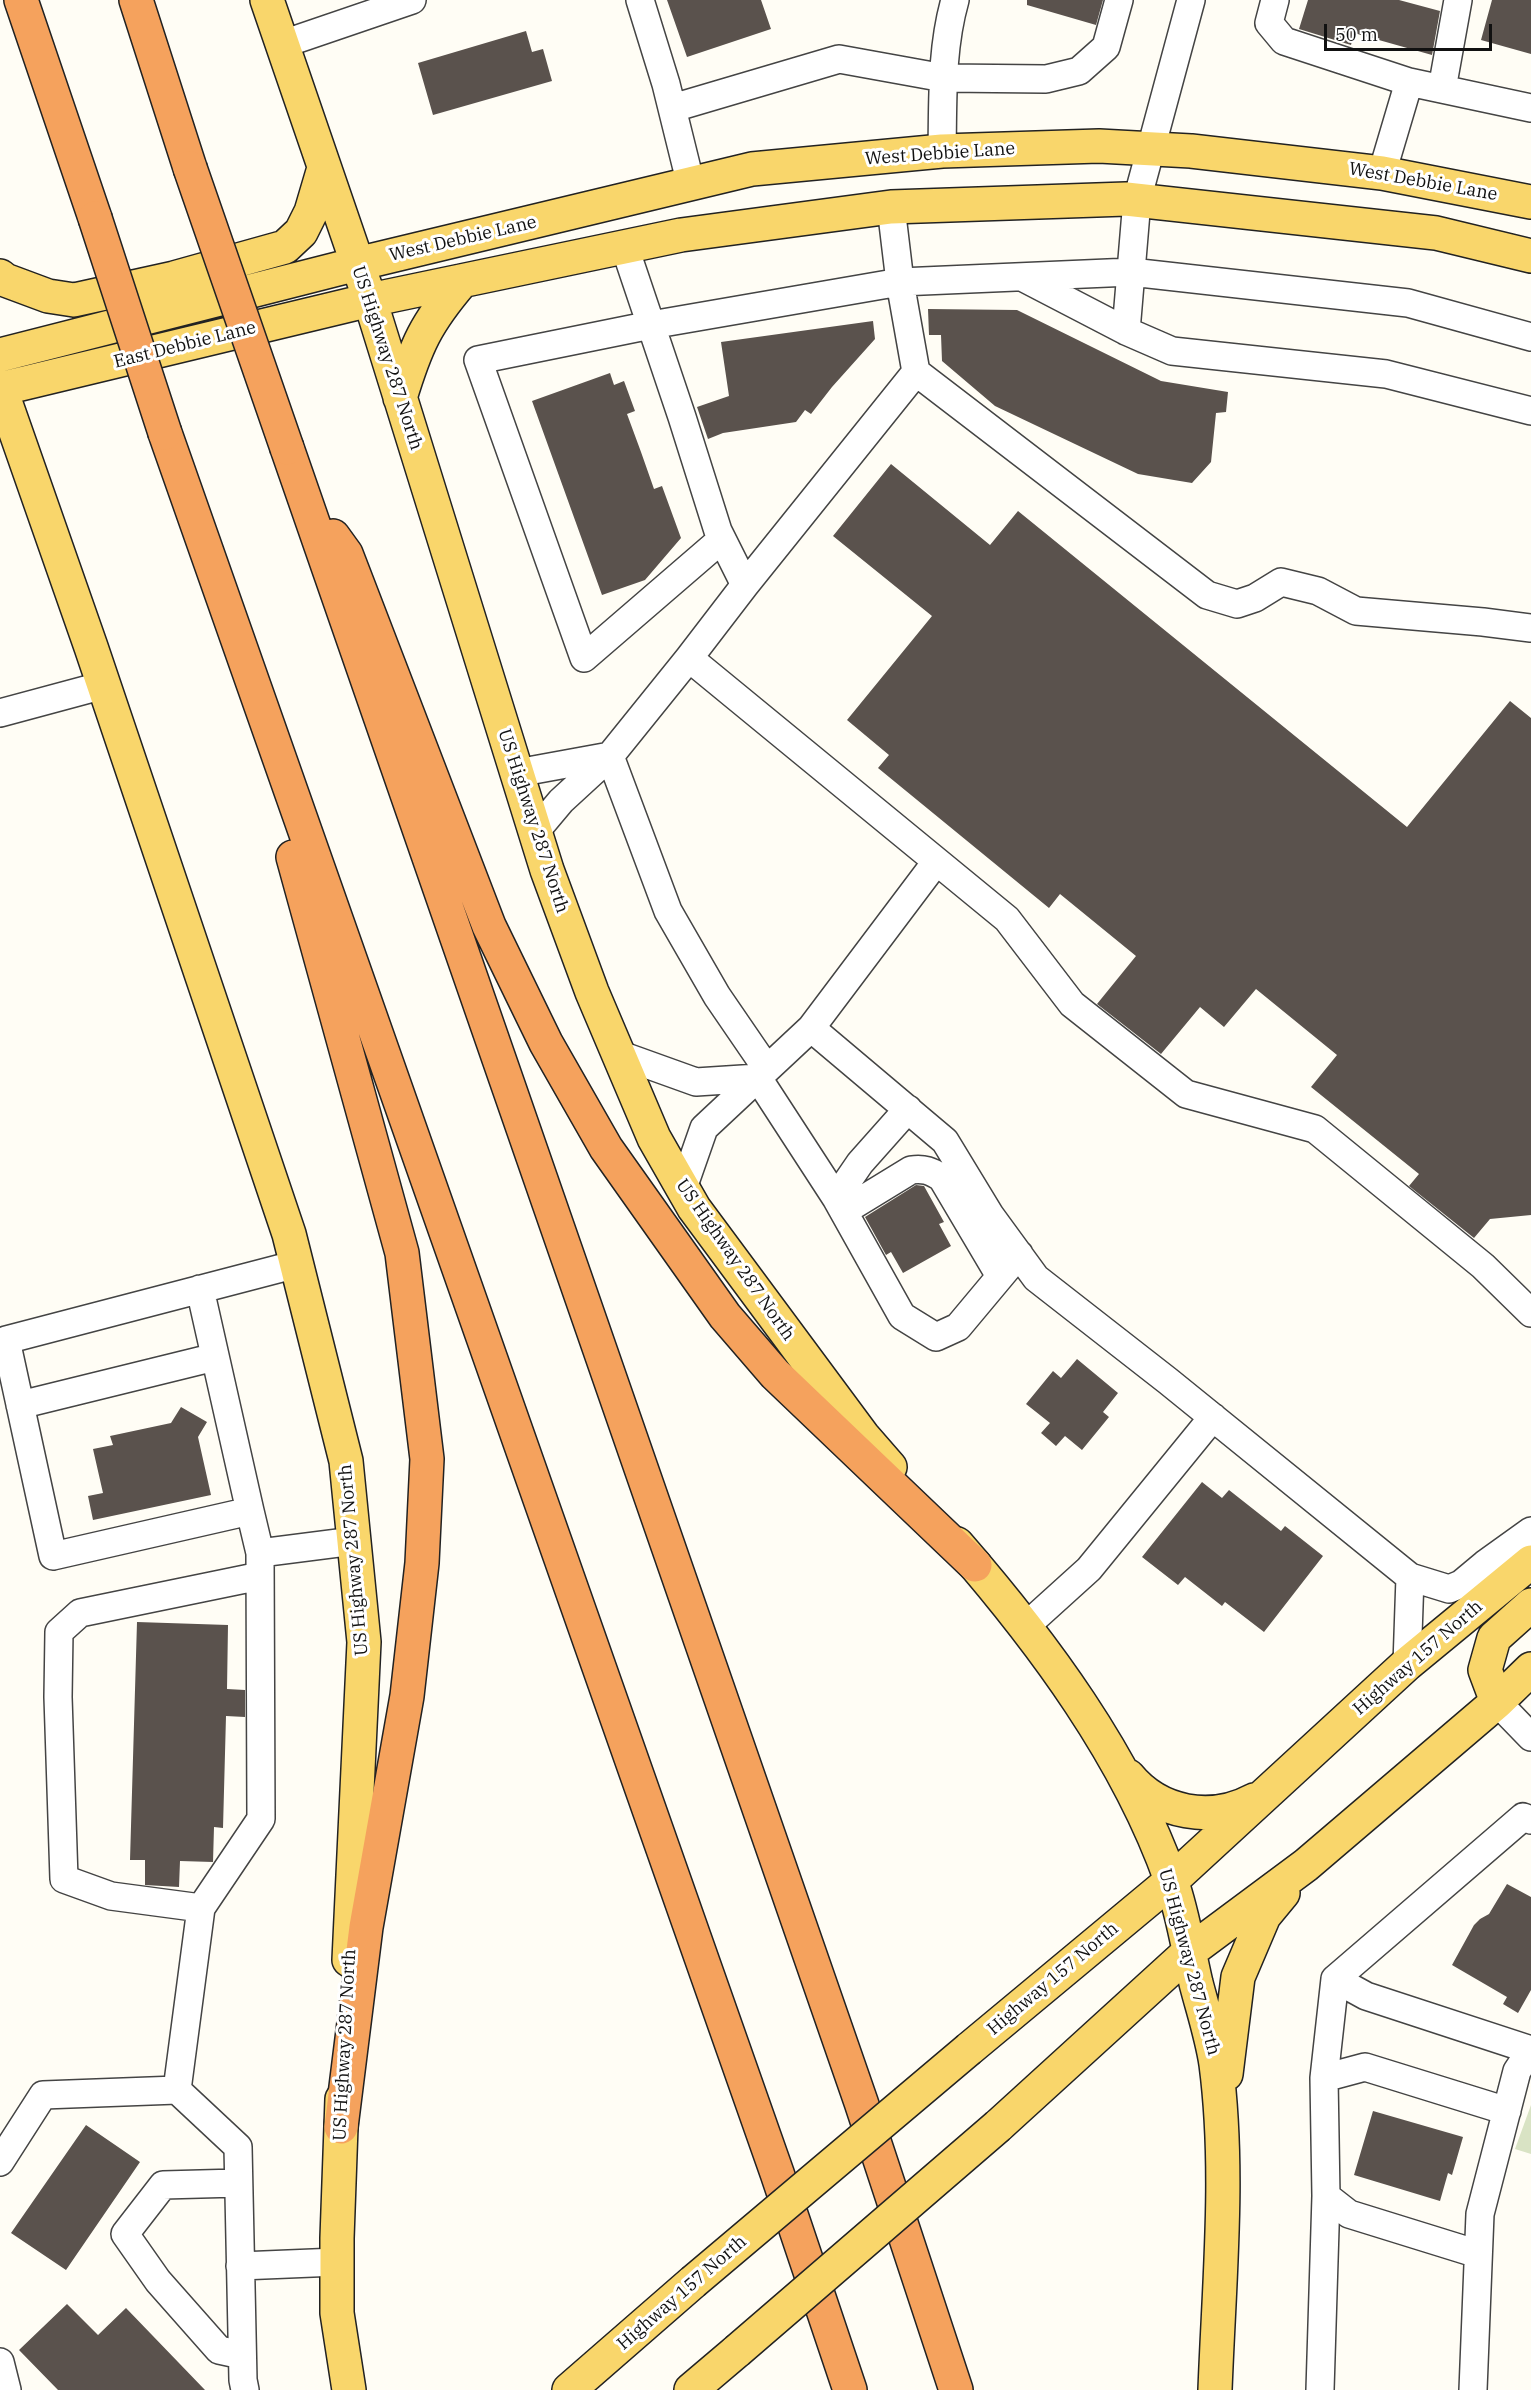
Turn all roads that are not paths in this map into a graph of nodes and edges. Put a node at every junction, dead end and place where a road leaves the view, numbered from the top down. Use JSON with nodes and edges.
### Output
{"nodes":[{"id":1,"x":21,"y":0,"type":"edge"},
{"id":2,"x":136,"y":0,"type":"edge"},
{"id":3,"x":267,"y":0,"type":"edge"},
{"id":4,"x":412,"y":0,"type":"edge"},
{"id":5,"x":639,"y":0,"type":"edge"},
{"id":6,"x":955,"y":0,"type":"edge"},
{"id":7,"x":1119,"y":0,"type":"edge"},
{"id":8,"x":1191,"y":0,"type":"edge"},
{"id":9,"x":1275,"y":0,"type":"edge"},
{"id":10,"x":1458,"y":0,"type":"edge"},
{"id":11,"x":371,"y":7,"type":"edge"},
{"id":12,"x":283,"y":44,"type":"junction"},
{"id":13,"x":944,"y":78,"type":"junction"},
{"id":14,"x":1409,"y":81,"type":"junction"},
{"id":15,"x":1442,"y":88,"type":"junction"},
{"id":16,"x":672,"y":108,"type":"junction"},
{"id":17,"x":1531,"y":108,"type":"edge"},
{"id":18,"x":1149,"y":149,"type":"junction"},
{"id":19,"x":942,"y":152,"type":"junction"},
{"id":20,"x":324,"y":168,"type":"junction"},
{"id":21,"x":1382,"y":173,"type":"junction"},
{"id":22,"x":691,"y":185,"type":"junction"},
{"id":23,"x":1137,"y":200,"type":"junction"},
{"id":24,"x":1531,"y":202,"type":"edge"},
{"id":25,"x":891,"y":207,"type":"junction"},
{"id":26,"x":625,"y":248,"type":"junction"},
{"id":27,"x":1531,"y":256,"type":"edge"},
{"id":28,"x":357,"y":264,"type":"junction"},
{"id":29,"x":1131,"y":272,"type":"junction"},
{"id":30,"x":1018,"y":275,"type":"junction"},
{"id":31,"x":0,"y":276,"type":"edge"},
{"id":32,"x":462,"y":281,"type":"junction"},
{"id":33,"x":900,"y":282,"type":"junction"},
{"id":34,"x":370,"y":300,"type":"junction"},
{"id":35,"x":651,"y":325,"type":"junction"},
{"id":36,"x":1126,"y":331,"type":"junction"},
{"id":37,"x":1531,"y":337,"type":"edge"},
{"id":38,"x":0,"y":356,"type":"edge"},
{"id":39,"x":916,"y":372,"type":"junction"},
{"id":40,"x":0,"y":389,"type":"edge"},
{"id":41,"x":400,"y":398,"type":"junction"},
{"id":42,"x":1531,"y":411,"type":"edge"},
{"id":43,"x":302,"y":495,"type":"junction"},
{"id":44,"x":722,"y":539,"type":"junction"},
{"id":45,"x":745,"y":585,"type":"junction"},
{"id":46,"x":1531,"y":628,"type":"edge"},
{"id":47,"x":689,"y":658,"type":"junction"},
{"id":48,"x":104,"y":684,"type":"junction"},
{"id":49,"x":256,"y":691,"type":"junction"},
{"id":50,"x":0,"y":712,"type":"edge"},
{"id":51,"x":610,"y":756,"type":"junction"},
{"id":52,"x":517,"y":773,"type":"junction"},
{"id":53,"x":535,"y":832,"type":"junction"},
{"id":54,"x":936,"y":862,"type":"junction"},
{"id":55,"x":811,"y":1028,"type":"junction"},
{"id":56,"x":618,"y":1054,"type":"junction"},
{"id":57,"x":763,"y":1073,"type":"junction"},
{"id":58,"x":908,"y":1109,"type":"junction"},
{"id":59,"x":682,"y":1188,"type":"junction"},
{"id":60,"x":840,"y":1204,"type":"junction"},
{"id":61,"x":1019,"y":1254,"type":"junction"},
{"id":62,"x":297,"y":1264,"type":"junction"},
{"id":63,"x":1000,"y":1276,"type":"junction"},
{"id":64,"x":200,"y":1289,"type":"junction"},
{"id":65,"x":1531,"y":1313,"type":"edge"},
{"id":66,"x":215,"y":1357,"type":"junction"},
{"id":67,"x":20,"y":1405,"type":"junction"},
{"id":68,"x":1213,"y":1417,"type":"junction"},
{"id":69,"x":250,"y":1511,"type":"junction"},
{"id":70,"x":1531,"y":1531,"type":"edge"},
{"id":71,"x":354,"y":1541,"type":"junction"},
{"id":72,"x":1531,"y":1562,"type":"edge"},
{"id":73,"x":260,"y":1564,"type":"junction"},
{"id":74,"x":975,"y":1565,"type":"junction"},
{"id":75,"x":1410,"y":1577,"type":"junction"},
{"id":76,"x":1531,"y":1605,"type":"edge"},
{"id":77,"x":1026,"y":1626,"type":"junction"},
{"id":78,"x":1407,"y":1664,"type":"junction"},
{"id":79,"x":1531,"y":1669,"type":"edge"},
{"id":80,"x":1497,"y":1702,"type":"junction"},
{"id":81,"x":1531,"y":1737,"type":"edge"},
{"id":82,"x":1116,"y":1762,"type":"junction"},
{"id":83,"x":1269,"y":1792,"type":"junction"},
{"id":84,"x":1531,"y":1820,"type":"edge"},
{"id":85,"x":1306,"y":1865,"type":"junction"},
{"id":86,"x":1171,"y":1881,"type":"junction"},
{"id":87,"x":201,"y":1908,"type":"junction"},
{"id":88,"x":1189,"y":1952,"type":"junction"},
{"id":89,"x":1335,"y":1979,"type":"junction"},
{"id":90,"x":1531,"y":2050,"type":"edge"},
{"id":91,"x":1324,"y":2078,"type":"junction"},
{"id":92,"x":177,"y":2090,"type":"junction"},
{"id":93,"x":1507,"y":2111,"type":"junction"},
{"id":94,"x":1220,"y":2112,"type":"junction"},
{"id":95,"x":341,"y":2127,"type":"junction"},
{"id":96,"x":0,"y":2162,"type":"edge"},
{"id":97,"x":238,"y":2183,"type":"junction"},
{"id":98,"x":1326,"y":2196,"type":"junction"},
{"id":99,"x":1478,"y":2254,"type":"junction"},
{"id":100,"x":337,"y":2262,"type":"junction"},
{"id":101,"x":240,"y":2266,"type":"junction"},
{"id":102,"x":0,"y":2362,"type":"edge"},
{"id":103,"x":242,"y":2379,"type":"edge"},
{"id":104,"x":7,"y":2390,"type":"edge"},
{"id":105,"x":349,"y":2390,"type":"edge"},
{"id":106,"x":569,"y":2390,"type":"edge"},
{"id":107,"x":691,"y":2390,"type":"edge"},
{"id":108,"x":850,"y":2390,"type":"edge"},
{"id":109,"x":956,"y":2390,"type":"edge"},
{"id":110,"x":1215,"y":2390,"type":"edge"},
{"id":111,"x":1320,"y":2390,"type":"edge"},
{"id":112,"x":1473,"y":2390,"type":"edge"}],
"edges":[{"from":1,"to":49,"type":"highway","bridge":true},
{"from":2,"to":43,"type":"highway","bridge":true},
{"from":3,"to":12,"type":"main road","name":"US Highway 287 North"},
{"from":4,"to":11,"type":"street"},
{"from":5,"to":16,"type":"street"},
{"from":6,"to":13,"type":"street"},
{"from":7,"to":13,"type":"street"},
{"from":8,"to":18,"type":"street"},
{"from":9,"to":14,"type":"street"},
{"from":10,"to":15,"type":"street"},
{"from":11,"to":12,"type":"street"},
{"from":12,"to":20,"type":"main road","name":"US Highway 287 North"},
{"from":13,"to":16,"type":"street"},
{"from":13,"to":19,"type":"street"},
{"from":14,"to":15,"type":"street"},
{"from":14,"to":21,"type":"street"},
{"from":15,"to":17,"type":"street"},
{"from":16,"to":22,"type":"street"},
{"from":18,"to":19,"type":"main road","name":"West Debbie Lane"},
{"from":18,"to":21,"type":"main road","name":"West Debbie Lane"},
{"from":18,"to":23,"type":"street"},
{"from":19,"to":22,"type":"main road","name":"West Debbie Lane"},
{"from":20,"to":28,"type":"main road","name":"US Highway 287 North"},
{"from":20,"to":31,"type":"main road"},
{"from":21,"to":24,"type":"main road","name":"West Debbie Lane"},
{"from":22,"to":28,"type":"main road","name":"West Debbie Lane"},
{"from":23,"to":25,"type":"main road"},
{"from":23,"to":27,"type":"main road"},
{"from":23,"to":29,"type":"street"},
{"from":25,"to":26,"type":"main road"},
{"from":25,"to":33,"type":"street"},
{"from":26,"to":32,"type":"main road"},
{"from":26,"to":35,"type":"street"},
{"from":28,"to":34,"type":"main road","name":"US Highway 287 North"},
{"from":28,"to":38,"type":"main road","name":"East Debbie Lane"},
{"from":29,"to":30,"type":"street"},
{"from":29,"to":36,"type":"street"},
{"from":29,"to":37,"type":"street"},
{"from":30,"to":33,"type":"street"},
{"from":30,"to":36,"type":"street"},
{"from":32,"to":34,"type":"main road"},
{"from":32,"to":41,"type":"main road"},
{"from":33,"to":35,"type":"street"},
{"from":33,"to":39,"type":"street"},
{"from":34,"to":40,"type":"main road","name":"East Debbie Lane"},
{"from":34,"to":41,"type":"main road","name":"US Highway 287 North"},
{"from":35,"to":44,"type":"street"},
{"from":35,"to":44,"type":"street"},
{"from":36,"to":42,"type":"street"},
{"from":39,"to":45,"type":"street"},
{"from":39,"to":46,"type":"street"},
{"from":40,"to":48,"type":"main road","name":"US Highway 287 North"},
{"from":41,"to":52,"type":"main road","name":"US Highway 287 North"},
{"from":43,"to":74,"type":"highway"},
{"from":43,"to":109,"type":"highway"},
{"from":44,"to":45,"type":"street"},
{"from":45,"to":47,"type":"street"},
{"from":47,"to":51,"type":"street"},
{"from":47,"to":54,"type":"street"},
{"from":48,"to":50,"type":"street"},
{"from":48,"to":62,"type":"main road","name":"US Highway 287 North"},
{"from":49,"to":95,"type":"highway"},
{"from":49,"to":108,"type":"highway"},
{"from":51,"to":52,"type":"street"},
{"from":51,"to":53,"type":"street"},
{"from":51,"to":57,"type":"street"},
{"from":52,"to":53,"type":"main road","name":"US Highway 287 North"},
{"from":53,"to":56,"type":"main road","name":"US Highway 287 North"},
{"from":54,"to":55,"type":"street"},
{"from":54,"to":65,"type":"street"},
{"from":55,"to":57,"type":"street"},
{"from":55,"to":58,"type":"street"},
{"from":56,"to":57,"type":"street"},
{"from":56,"to":59,"type":"main road","name":"US Highway 287 North"},
{"from":57,"to":59,"type":"street"},
{"from":57,"to":60,"type":"street"},
{"from":58,"to":60,"type":"street"},
{"from":58,"to":61,"type":"street"},
{"from":59,"to":74,"type":"main road","name":"US Highway 287 North"},
{"from":60,"to":63,"type":"street"},
{"from":60,"to":63,"type":"street"},
{"from":61,"to":63,"type":"street"},
{"from":61,"to":68,"type":"street"},
{"from":62,"to":64,"type":"street"},
{"from":62,"to":71,"type":"main road","name":"US Highway 287 North"},
{"from":64,"to":66,"type":"street"},
{"from":64,"to":67,"type":"street"},
{"from":66,"to":67,"type":"street"},
{"from":66,"to":69,"type":"street"},
{"from":67,"to":69,"type":"street"},
{"from":68,"to":75,"type":"street"},
{"from":68,"to":77,"type":"street"},
{"from":69,"to":73,"type":"street"},
{"from":70,"to":75,"type":"street"},
{"from":71,"to":73,"type":"street"},
{"from":71,"to":95,"type":"main road","name":"US Highway 287 North"},
{"from":72,"to":78,"type":"main road","name":"Highway 157 North"},
{"from":73,"to":87,"type":"street"},
{"from":73,"to":87,"type":"street"},
{"from":74,"to":77,"type":"main road","name":"US Highway 287 North"},
{"from":75,"to":78,"type":"street"},
{"from":76,"to":80,"type":"main road"},
{"from":77,"to":82,"type":"main road","name":"US Highway 287 North"},
{"from":78,"to":83,"type":"main road","name":"Highway 157 North"},
{"from":79,"to":80,"type":"main road"},
{"from":80,"to":81,"type":"street"},
{"from":80,"to":85,"type":"main road"},
{"from":82,"to":83,"type":"main road"},
{"from":82,"to":86,"type":"main road","name":"US Highway 287 North"},
{"from":83,"to":86,"type":"main road","name":"Highway 157 North"},
{"from":84,"to":89,"type":"street"},
{"from":85,"to":88,"type":"main road"},
{"from":85,"to":94,"type":"main road"},
{"from":86,"to":88,"type":"main road","name":"US Highway 287 North"},
{"from":86,"to":106,"type":"main road","name":"Highway 157 North","bridge":true},
{"from":87,"to":92,"type":"street"},
{"from":88,"to":94,"type":"main road","name":"US Highway 287 North"},
{"from":88,"to":107,"type":"main road","bridge":true},
{"from":89,"to":90,"type":"street"},
{"from":89,"to":91,"type":"street"},
{"from":90,"to":93,"type":"street"},
{"from":91,"to":93,"type":"street"},
{"from":91,"to":98,"type":"street"},
{"from":92,"to":96,"type":"street"},
{"from":92,"to":97,"type":"street"},
{"from":93,"to":99,"type":"street"},
{"from":94,"to":110,"type":"main road","name":"US Highway 287 North"},
{"from":95,"to":100,"type":"main road","name":"US Highway 287 North"},
{"from":97,"to":101,"type":"street"},
{"from":97,"to":103,"type":"street"},
{"from":98,"to":99,"type":"street"},
{"from":98,"to":111,"type":"street"},
{"from":99,"to":112,"type":"street"},
{"from":100,"to":101,"type":"street"},
{"from":100,"to":105,"type":"main road","name":"US Highway 287 North"},
{"from":101,"to":103,"type":"street"},
{"from":102,"to":104,"type":"street"}]}
